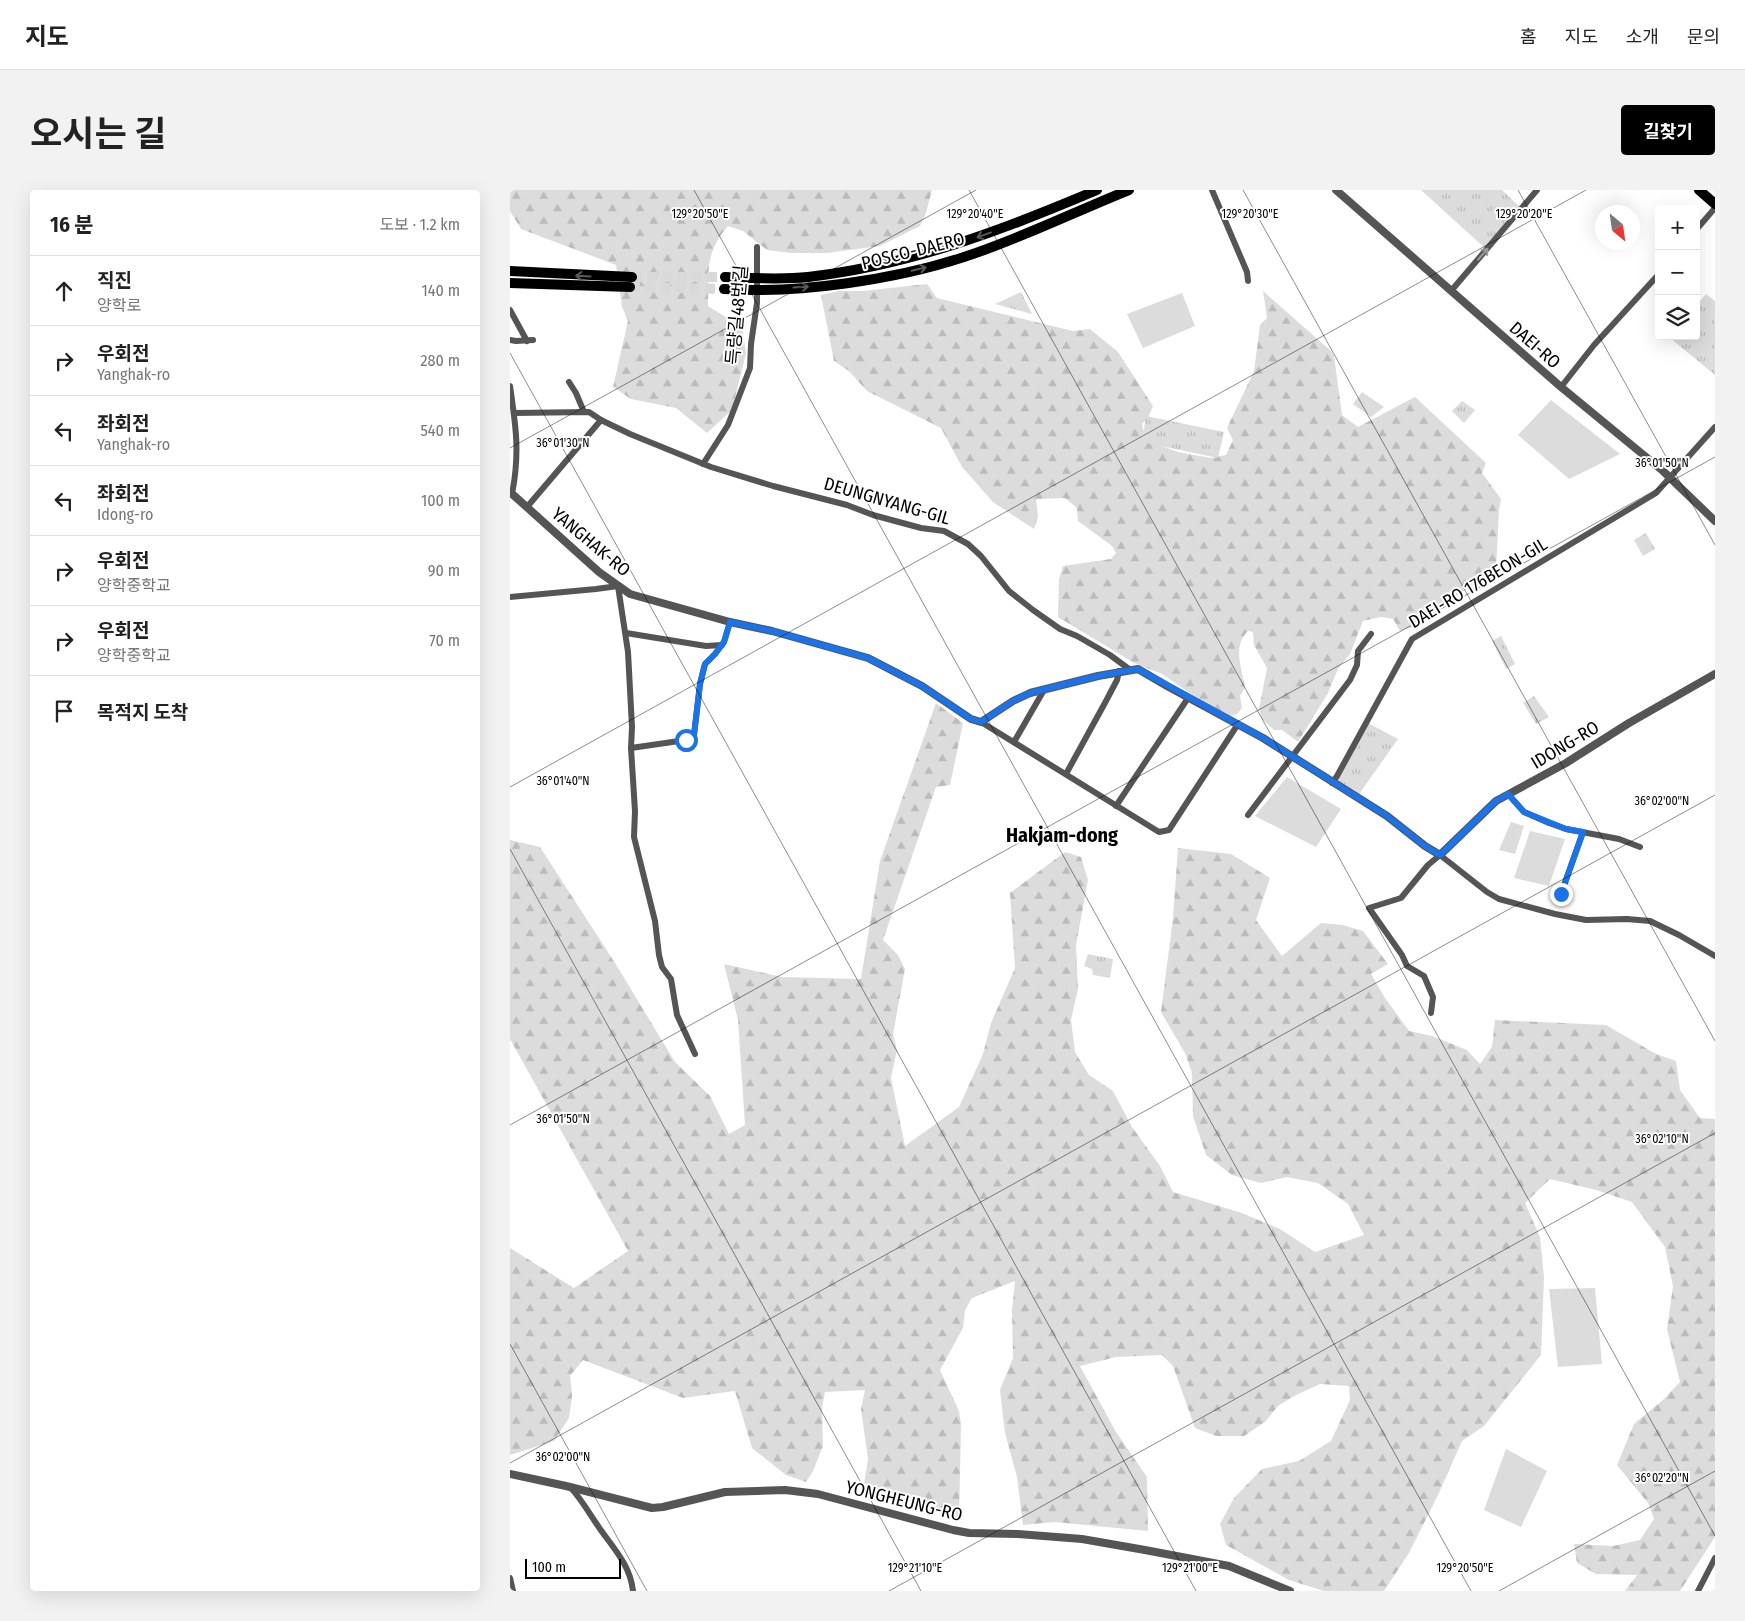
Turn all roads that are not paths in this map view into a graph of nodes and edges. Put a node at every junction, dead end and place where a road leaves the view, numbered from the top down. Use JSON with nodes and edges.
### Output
{"nodes":[{"id":1,"x":1098,"y":190,"type":"edge"},
{"id":2,"x":1129,"y":190,"type":"edge"},
{"id":3,"x":1212,"y":190,"type":"edge"},
{"id":4,"x":1336,"y":190,"type":"edge"},
{"id":5,"x":1537,"y":190,"type":"edge"},
{"id":6,"x":1699,"y":190,"type":"edge"},
{"id":7,"x":1715,"y":206,"type":"edge"},
{"id":8,"x":1700,"y":225,"type":"edge"},
{"id":9,"x":758,"y":247,"type":"dead end"},
{"id":10,"x":510,"y":271,"type":"edge"},
{"id":11,"x":725,"y":277,"type":"tunnel mouth"},
{"id":12,"x":1655,"y":278,"type":"edge"},
{"id":13,"x":1248,"y":281,"type":"dead end"},
{"id":14,"x":510,"y":283,"type":"edge"},
{"id":15,"x":724,"y":289,"type":"tunnel mouth"},
{"id":16,"x":1451,"y":290,"type":"junction"},
{"id":17,"x":510,"y":310,"type":"edge"},
{"id":18,"x":510,"y":340,"type":"edge"},
{"id":19,"x":569,"y":382,"type":"dead end"},
{"id":20,"x":510,"y":386,"type":"edge"},
{"id":21,"x":1560,"y":387,"type":"junction"},
{"id":22,"x":584,"y":412,"type":"junction"},
{"id":23,"x":514,"y":413,"type":"junction"},
{"id":24,"x":601,"y":420,"type":"junction"},
{"id":25,"x":1715,"y":427,"type":"edge"},
{"id":26,"x":703,"y":464,"type":"junction"},
{"id":27,"x":1670,"y":478,"type":"junction"},
{"id":28,"x":511,"y":493,"type":"edge"},
{"id":29,"x":527,"y":507,"type":"junction"},
{"id":30,"x":1715,"y":521,"type":"edge"},
{"id":31,"x":618,"y":586,"type":"junction"},
{"id":32,"x":510,"y":597,"type":"edge"},
{"id":33,"x":730,"y":622,"type":"junction"},
{"id":34,"x":626,"y":633,"type":"junction"},
{"id":35,"x":1371,"y":634,"type":"dead end"},
{"id":36,"x":722,"y":645,"type":"junction"},
{"id":37,"x":1129,"y":669,"type":"junction"},
{"id":38,"x":1119,"y":671,"type":"junction"},
{"id":39,"x":1715,"y":674,"type":"edge"},
{"id":40,"x":1044,"y":690,"type":"junction"},
{"id":41,"x":1188,"y":698,"type":"junction"},
{"id":42,"x":981,"y":722,"type":"junction"},
{"id":43,"x":1238,"y":724,"type":"junction"},
{"id":44,"x":1014,"y":742,"type":"junction"},
{"id":45,"x":631,"y":748,"type":"junction"},
{"id":46,"x":1291,"y":757,"type":"junction"},
{"id":47,"x":1066,"y":774,"type":"junction"},
{"id":48,"x":1332,"y":782,"type":"junction"},
{"id":49,"x":1508,"y":794,"type":"junction"},
{"id":50,"x":1116,"y":806,"type":"junction"},
{"id":51,"x":1248,"y":815,"type":"dead end"},
{"id":52,"x":1583,"y":832,"type":"junction"},
{"id":53,"x":1640,"y":847,"type":"dead end"},
{"id":54,"x":1440,"y":855,"type":"junction"},
{"id":55,"x":1561,"y":894,"type":"dead end"},
{"id":56,"x":1715,"y":956,"type":"edge"},
{"id":57,"x":1431,"y":1013,"type":"dead end"},
{"id":58,"x":695,"y":1054,"type":"dead end"},
{"id":59,"x":510,"y":1474,"type":"edge"},
{"id":60,"x":571,"y":1488,"type":"junction"},
{"id":61,"x":1715,"y":1558,"type":"edge"},
{"id":62,"x":510,"y":1578,"type":"edge"},
{"id":63,"x":513,"y":1591,"type":"edge"},
{"id":64,"x":633,"y":1591,"type":"edge"},
{"id":65,"x":1290,"y":1591,"type":"edge"},
{"id":66,"x":1698,"y":1591,"type":"edge"}],
"edges":[{"from":1,"to":11,"type":"main road","name":"POSCO-DAERO","one_way":true},
{"from":15,"to":2,"type":"main road","name":"POSCO-DAERO","one_way":true},
{"from":3,"to":13,"type":"street"},
{"from":4,"to":16,"type":"street","name":"DAEI-RO"},
{"from":16,"to":5,"type":"street","one_way":true},
{"from":6,"to":7,"type":"main road"},
{"from":7,"to":8,"type":"street"},
{"from":9,"to":26,"type":"street","name":"득량길48번길"},
{"from":14,"to":10,"type":"main road","one_way":true},
{"from":12,"to":21,"type":"street"},
{"from":16,"to":21,"type":"street","name":"DAEI-RO"},
{"from":17,"to":18,"type":"street"},
{"from":19,"to":22,"type":"street"},
{"from":20,"to":23,"type":"street"},
{"from":21,"to":27,"type":"street","name":"DAEI-RO"},
{"from":22,"to":23,"type":"street","name":"DEUNGNYANG-GIL"},
{"from":22,"to":24,"type":"street","name":"DEUNGNYANG-GIL"},
{"from":23,"to":28,"type":"street"},
{"from":24,"to":26,"type":"street","name":"DEUNGNYANG-GIL"},
{"from":24,"to":29,"type":"street"},
{"from":25,"to":27,"type":"street","name":"DAEI-RO 176BEON-GIL"},
{"from":26,"to":37,"type":"street","name":"DEUNGNYANG-GIL"},
{"from":27,"to":30,"type":"street","name":"DAEI-RO"},
{"from":27,"to":48,"type":"street","name":"DAEI-RO 176BEON-GIL"},
{"from":28,"to":29,"type":"street","name":"YANGHAK-RO"},
{"from":29,"to":31,"type":"street","name":"YANGHAK-RO"},
{"from":31,"to":32,"type":"street"},
{"from":31,"to":33,"type":"street","name":"YANGHAK-RO"},
{"from":31,"to":34,"type":"street"},
{"from":33,"to":36,"type":"street"},
{"from":33,"to":42,"type":"street","name":"YANGHAK-RO"},
{"from":34,"to":36,"type":"street"},
{"from":34,"to":45,"type":"street"},
{"from":35,"to":46,"type":"street"},
{"from":36,"to":45,"type":"street"},
{"from":37,"to":38,"type":"street"},
{"from":37,"to":41,"type":"street"},
{"from":38,"to":40,"type":"street"},
{"from":38,"to":47,"type":"street"},
{"from":39,"to":49,"type":"street","name":"IDONG-RO"},
{"from":40,"to":42,"type":"street"},
{"from":40,"to":44,"type":"street"},
{"from":41,"to":43,"type":"street"},
{"from":41,"to":50,"type":"street"},
{"from":42,"to":44,"type":"street"},
{"from":43,"to":46,"type":"street"},
{"from":43,"to":50,"type":"street"},
{"from":44,"to":47,"type":"street"},
{"from":45,"to":58,"type":"street"},
{"from":46,"to":48,"type":"street"},
{"from":46,"to":51,"type":"street"},
{"from":47,"to":50,"type":"street"},
{"from":48,"to":54,"type":"street"},
{"from":49,"to":52,"type":"street"},
{"from":49,"to":54,"type":"street","name":"IDONG-RO"},
{"from":52,"to":53,"type":"street"},
{"from":52,"to":55,"type":"street"},
{"from":54,"to":56,"type":"street"},
{"from":54,"to":57,"type":"street"},
{"from":59,"to":60,"type":"street","name":"YONGHEUNG-RO"},
{"from":60,"to":64,"type":"street"},
{"from":60,"to":65,"type":"street","name":"YONGHEUNG-RO"},
{"from":61,"to":66,"type":"street"},
{"from":62,"to":63,"type":"street"}]}
